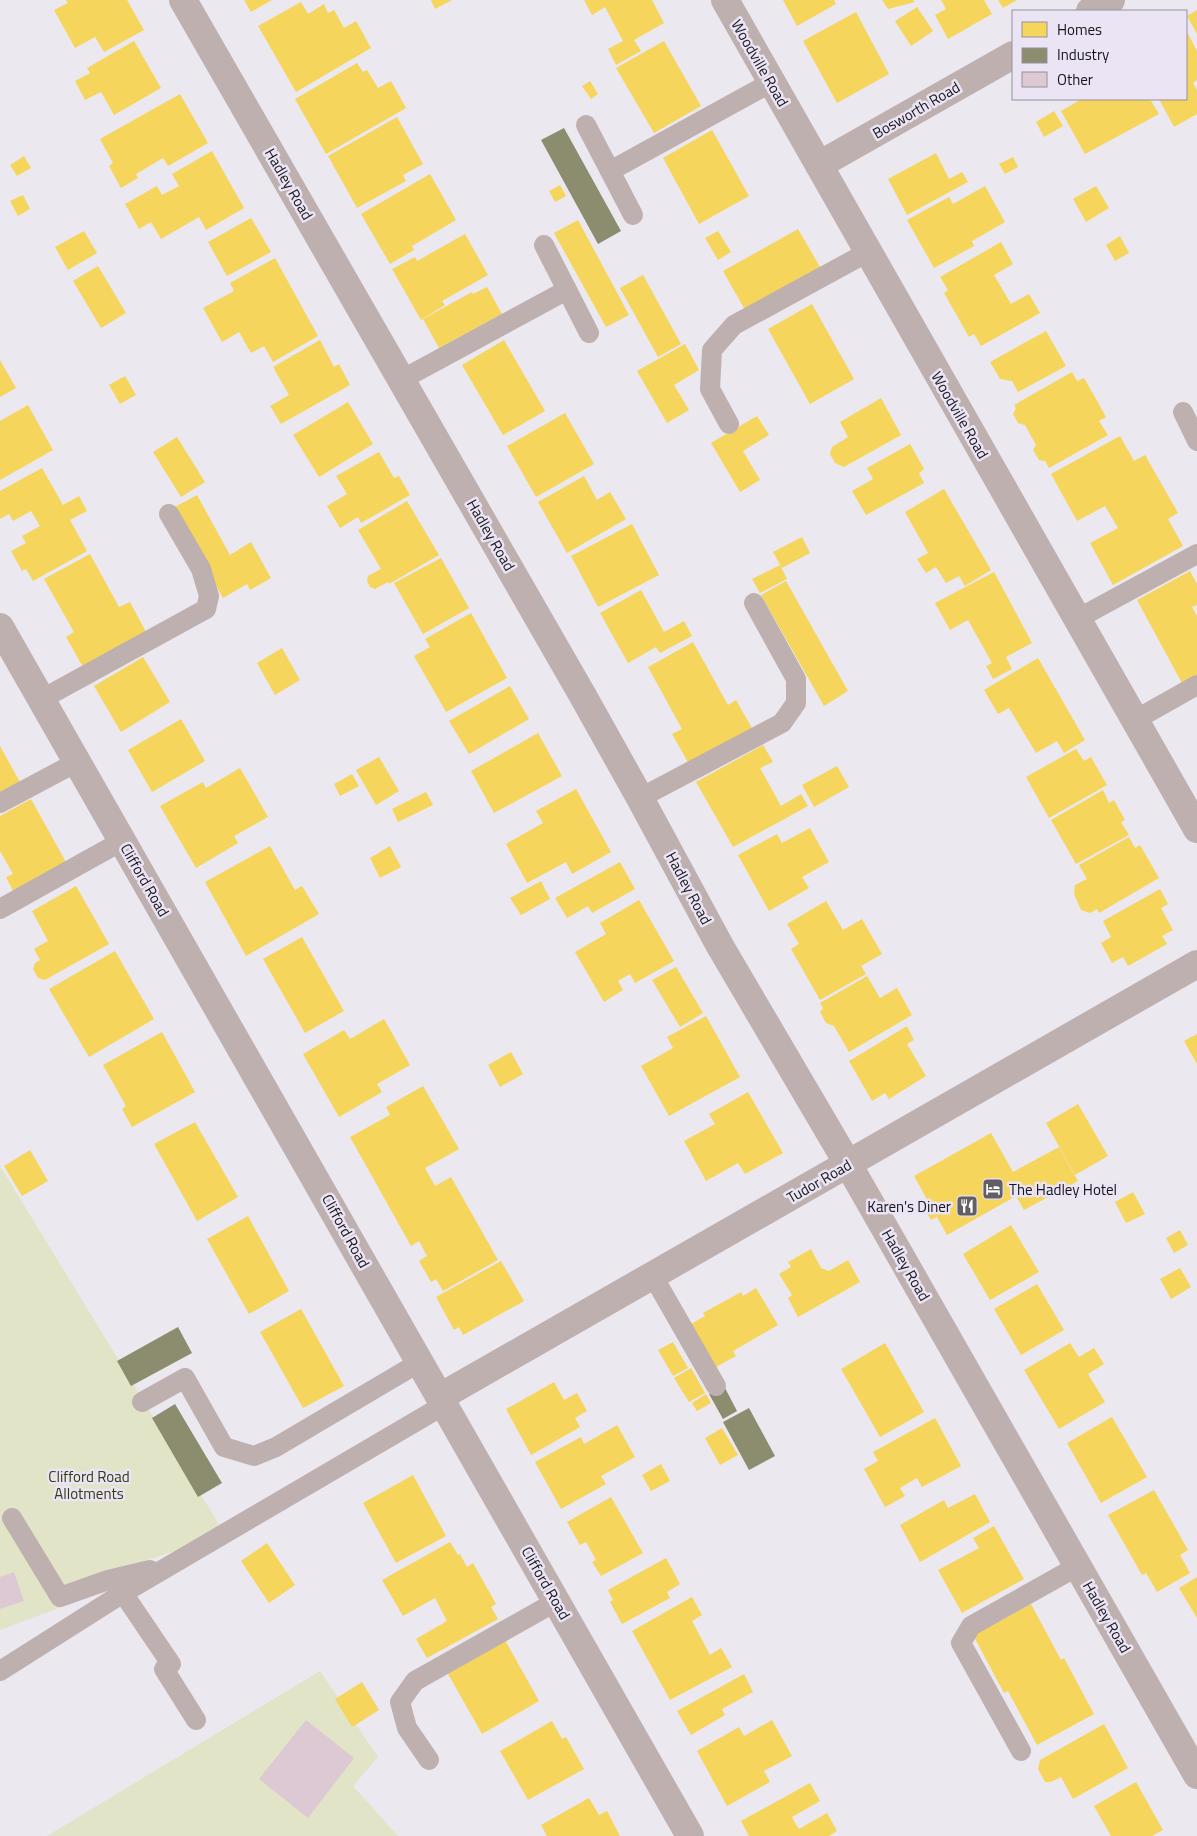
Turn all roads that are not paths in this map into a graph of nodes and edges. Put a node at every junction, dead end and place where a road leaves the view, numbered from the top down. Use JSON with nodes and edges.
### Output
{"nodes":[{"id":1,"x":183,"y":0,"type":"edge"},
{"id":2,"x":725,"y":0,"type":"edge"},
{"id":3,"x":1110,"y":0,"type":"edge"},
{"id":4,"x":1092,"y":10,"type":"edge"},
{"id":5,"x":1012,"y":56,"type":"edge"},
{"id":6,"x":772,"y":82,"type":"junction"},
{"id":7,"x":586,"y":125,"type":"dead end"},
{"id":8,"x":819,"y":165,"type":"junction"},
{"id":9,"x":610,"y":171,"type":"junction"},
{"id":10,"x":633,"y":215,"type":"dead end"},
{"id":11,"x":544,"y":244,"type":"dead end"},
{"id":12,"x":868,"y":252,"type":"junction"},
{"id":13,"x":567,"y":290,"type":"junction"},
{"id":14,"x":589,"y":333,"type":"dead end"},
{"id":15,"x":401,"y":380,"type":"junction"},
{"id":16,"x":1183,"y":412,"type":"dead end"},
{"id":17,"x":729,"y":424,"type":"dead end"},
{"id":18,"x":1197,"y":441,"type":"edge"},
{"id":19,"x":169,"y":514,"type":"dead end"},
{"id":20,"x":1197,"y":554,"type":"edge"},
{"id":21,"x":754,"y":603,"type":"dead end"},
{"id":22,"x":1077,"y":619,"type":"junction"},
{"id":23,"x":0,"y":627,"type":"edge"},
{"id":24,"x":1197,"y":685,"type":"edge"},
{"id":25,"x":42,"y":699,"type":"junction"},
{"id":26,"x":1135,"y":720,"type":"junction"},
{"id":27,"x":77,"y":762,"type":"junction"},
{"id":28,"x":640,"y":798,"type":"junction"},
{"id":29,"x":0,"y":803,"type":"edge"},
{"id":30,"x":1197,"y":829,"type":"edge"},
{"id":31,"x":122,"y":841,"type":"junction"},
{"id":32,"x":0,"y":909,"type":"edge"},
{"id":33,"x":1197,"y":964,"type":"edge"},
{"id":34,"x":848,"y":1164,"type":"junction"},
{"id":35,"x":653,"y":1276,"type":"junction"},
{"id":36,"x":420,"y":1362,"type":"junction"},
{"id":37,"x":716,"y":1386,"type":"dead end"},
{"id":38,"x":442,"y":1401,"type":"junction"},
{"id":39,"x":142,"y":1402,"type":"dead end"},
{"id":40,"x":12,"y":1518,"type":"dead end"},
{"id":41,"x":1078,"y":1566,"type":"junction"},
{"id":42,"x":166,"y":1567,"type":"junction"},
{"id":43,"x":122,"y":1593,"type":"junction"},
{"id":44,"x":557,"y":1601,"type":"junction"},
{"id":45,"x":0,"y":1672,"type":"edge"},
{"id":46,"x":196,"y":1720,"type":"dead end"},
{"id":47,"x":1021,"y":1751,"type":"dead end"},
{"id":48,"x":428,"y":1760,"type":"dead end"},
{"id":49,"x":1197,"y":1775,"type":"edge"},
{"id":50,"x":690,"y":1836,"type":"edge"}],
"edges":[{"from":1,"to":15,"type":"street","name":"Hadley Road"},
{"from":2,"to":6,"type":"street","name":"Woodville Road"},
{"from":3,"to":4,"type":"street"},
{"from":5,"to":8,"type":"street","name":"Bosworth Road"},
{"from":6,"to":8,"type":"street","name":"Woodville Road"},
{"from":6,"to":9,"type":"lane"},
{"from":7,"to":9,"type":"lane"},
{"from":8,"to":12,"type":"street","name":"Woodville Road"},
{"from":9,"to":10,"type":"lane"},
{"from":11,"to":13,"type":"lane"},
{"from":12,"to":17,"type":"lane"},
{"from":12,"to":22,"type":"street","name":"Woodville Road"},
{"from":13,"to":14,"type":"lane"},
{"from":13,"to":15,"type":"lane"},
{"from":15,"to":28,"type":"street","name":"Hadley Road"},
{"from":16,"to":18,"type":"lane"},
{"from":19,"to":25,"type":"lane"},
{"from":20,"to":22,"type":"lane"},
{"from":21,"to":28,"type":"lane"},
{"from":22,"to":26,"type":"street","name":"Woodville Road"},
{"from":23,"to":25,"type":"street","name":"Clifford Road"},
{"from":24,"to":26,"type":"lane"},
{"from":25,"to":27,"type":"street","name":"Clifford Road"},
{"from":26,"to":30,"type":"street","name":"Woodville Road"},
{"from":27,"to":29,"type":"lane"},
{"from":27,"to":31,"type":"street","name":"Clifford Road"},
{"from":28,"to":34,"type":"street","name":"Hadley Road"},
{"from":31,"to":32,"type":"lane"},
{"from":31,"to":36,"type":"street","name":"Clifford Road"},
{"from":33,"to":34,"type":"street","name":"Tudor Road"},
{"from":34,"to":35,"type":"street","name":"Tudor Road"},
{"from":34,"to":41,"type":"street","name":"Hadley Road"},
{"from":35,"to":37,"type":"lane"},
{"from":35,"to":38,"type":"street","name":"Tudor Road"},
{"from":36,"to":38,"type":"street","name":"Clifford Road"},
{"from":36,"to":39,"type":"lane"},
{"from":38,"to":42,"type":"lane"},
{"from":38,"to":44,"type":"street","name":"Clifford Road"},
{"from":40,"to":42,"type":"lane"},
{"from":41,"to":47,"type":"lane"},
{"from":41,"to":49,"type":"street","name":"Hadley Road"},
{"from":42,"to":43,"type":"lane"},
{"from":43,"to":45,"type":"lane"},
{"from":43,"to":46,"type":"lane"},
{"from":44,"to":48,"type":"lane"},
{"from":44,"to":50,"type":"street","name":"Clifford Road"}]}
